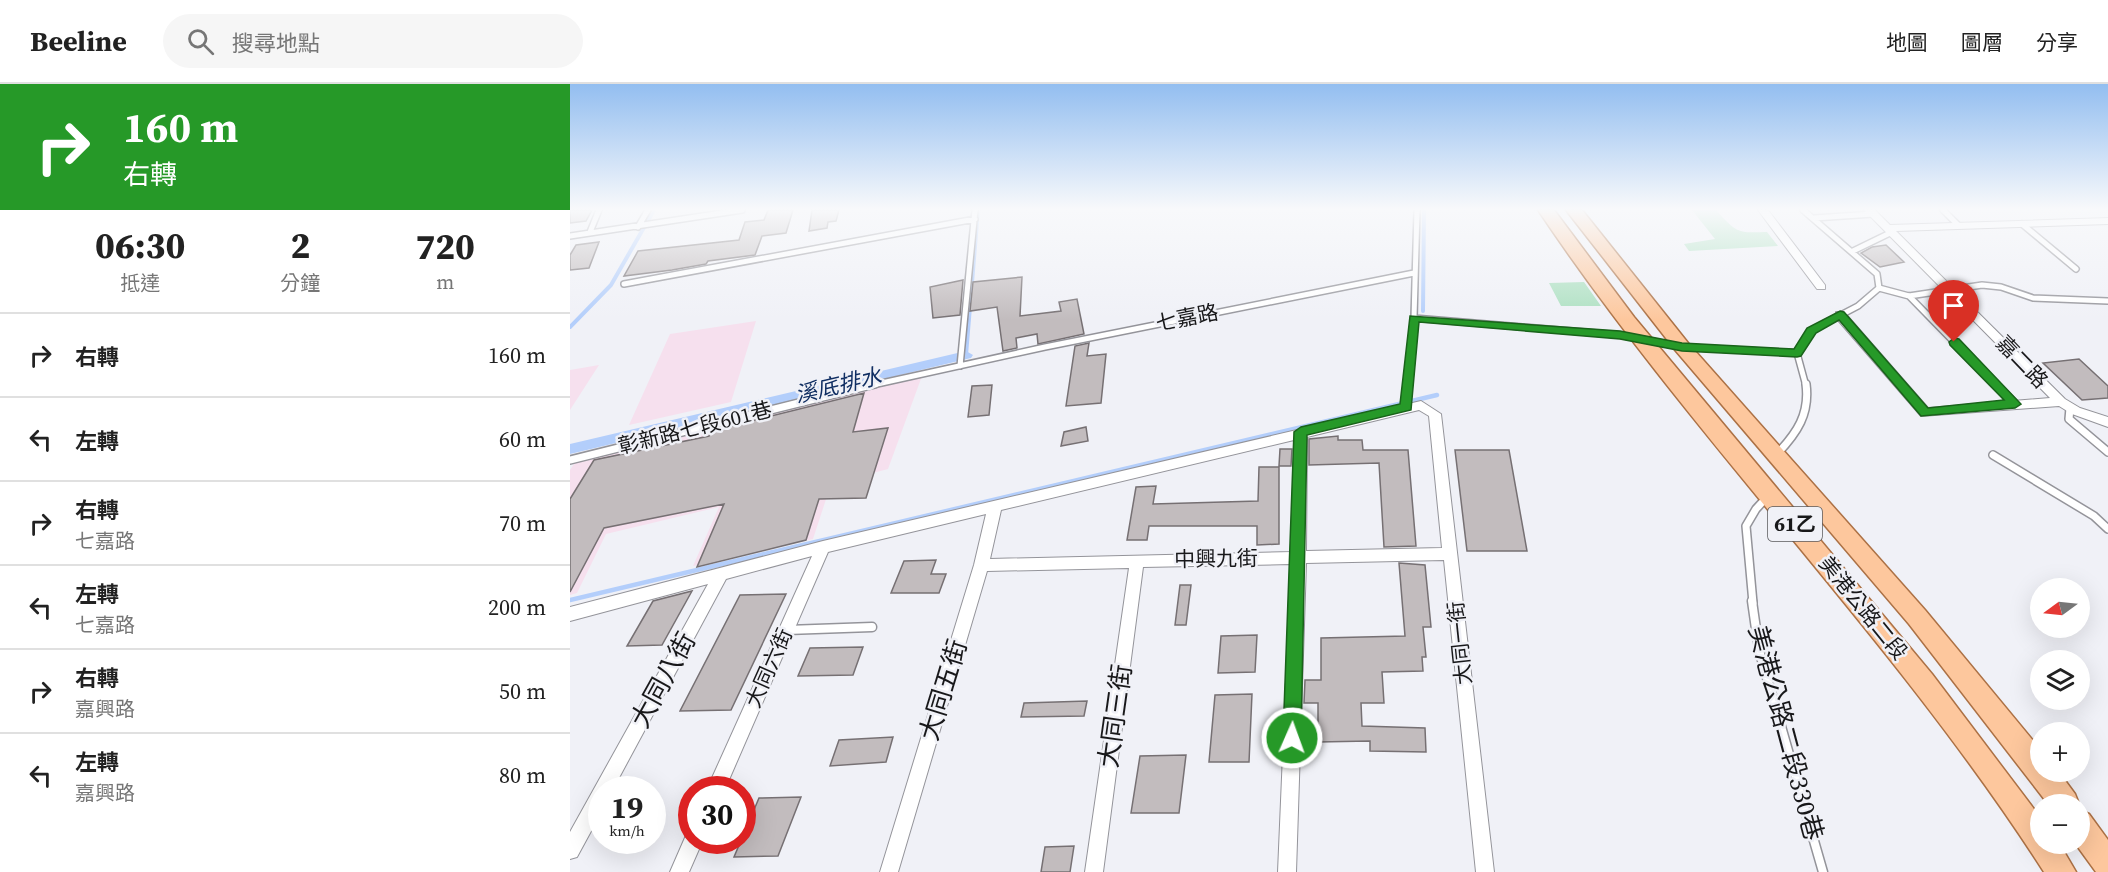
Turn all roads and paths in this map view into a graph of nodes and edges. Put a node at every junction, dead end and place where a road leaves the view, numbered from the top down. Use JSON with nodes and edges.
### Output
{"nodes":[{"id":1,"x":825,"y":247,"type":"edge"},
{"id":2,"x":972,"y":247,"type":"edge"},
{"id":3,"x":1415,"y":247,"type":"edge"},
{"id":4,"x":1572,"y":247,"type":"edge"},
{"id":5,"x":1603,"y":247,"type":"edge"},
{"id":6,"x":1791,"y":247,"type":"edge"},
{"id":7,"x":1848,"y":247,"type":"edge"},
{"id":8,"x":1860,"y":247,"type":"edge"},
{"id":9,"x":1907,"y":247,"type":"edge"},
{"id":10,"x":2049,"y":247,"type":"edge"},
{"id":11,"x":1853,"y":251,"type":"junction"},
{"id":12,"x":2076,"y":269,"type":"dead end"},
{"id":13,"x":1413,"y":273,"type":"junction"},
{"id":14,"x":624,"y":284,"type":"dead end"},
{"id":15,"x":1821,"y":287,"type":"dead end"},
{"id":16,"x":1879,"y":288,"type":"junction"},
{"id":17,"x":1950,"y":289,"type":"junction"},
{"id":18,"x":1909,"y":296,"type":"junction"},
{"id":19,"x":2108,"y":302,"type":"edge"},
{"id":20,"x":1840,"y":315,"type":"junction"},
{"id":21,"x":1414,"y":318,"type":"junction"},
{"id":22,"x":1643,"y":340,"type":"junction"},
{"id":23,"x":1682,"y":347,"type":"junction"},
{"id":24,"x":1797,"y":353,"type":"junction"},
{"id":25,"x":960,"y":366,"type":"junction"},
{"id":26,"x":2015,"y":404,"type":"junction"},
{"id":27,"x":2065,"y":405,"type":"junction"},
{"id":28,"x":1406,"y":407,"type":"junction"},
{"id":29,"x":2108,"y":422,"type":"edge"},
{"id":30,"x":1301,"y":432,"type":"junction"},
{"id":31,"x":2108,"y":452,"type":"edge"},
{"id":32,"x":1776,"y":455,"type":"junction"},
{"id":33,"x":1992,"y":455,"type":"dead end"},
{"id":34,"x":570,"y":460,"type":"edge"},
{"id":35,"x":1770,"y":495,"type":"junction"},
{"id":36,"x":994,"y":507,"type":"junction"},
{"id":37,"x":2108,"y":530,"type":"edge"},
{"id":38,"x":823,"y":547,"type":"junction"},
{"id":39,"x":1450,"y":554,"type":"junction"},
{"id":40,"x":1299,"y":559,"type":"junction"},
{"id":41,"x":1137,"y":560,"type":"junction"},
{"id":42,"x":981,"y":565,"type":"junction"},
{"id":43,"x":722,"y":572,"type":"junction"},
{"id":44,"x":570,"y":614,"type":"edge"},
{"id":45,"x":872,"y":627,"type":"dead end"},
{"id":46,"x":786,"y":630,"type":"junction"},
{"id":47,"x":2030,"y":758,"type":"edge"},
{"id":48,"x":610,"y":776,"type":"edge"},
{"id":49,"x":722,"y":776,"type":"edge"},
{"id":50,"x":588,"y":817,"type":"edge"},
{"id":51,"x":2030,"y":826,"type":"edge"},
{"id":52,"x":2090,"y":839,"type":"edge"},
{"id":53,"x":570,"y":850,"type":"edge"},
{"id":54,"x":688,"y":854,"type":"edge"},
{"id":55,"x":2049,"y":854,"type":"edge"},
{"id":56,"x":2108,"y":864,"type":"edge"},
{"id":57,"x":680,"y":872,"type":"edge"},
{"id":58,"x":889,"y":872,"type":"edge"},
{"id":59,"x":1094,"y":872,"type":"edge"},
{"id":60,"x":1287,"y":872,"type":"edge"},
{"id":61,"x":1485,"y":872,"type":"edge"},
{"id":62,"x":1823,"y":872,"type":"edge"},
{"id":63,"x":2061,"y":872,"type":"edge"}],
"edges":[{"from":1,"to":14,"type":"lane"},
{"from":2,"to":25,"type":"lane"},
{"from":3,"to":13,"type":"lane"},
{"from":4,"to":22,"type":"main road","name":"美港公路二段","number":"61乙"},
{"from":5,"to":23,"type":"main road","name":"美港公路二段","number":"61乙"},
{"from":6,"to":15,"type":"street"},
{"from":7,"to":11,"type":"lane"},
{"from":8,"to":11,"type":"lane"},
{"from":9,"to":17,"type":"street","name":"嘉二路"},
{"from":10,"to":12,"type":"lane"},
{"from":11,"to":16,"type":"lane"},
{"from":13,"to":21,"type":"lane"},
{"from":13,"to":25,"type":"lane","name":"七嘉路"},
{"from":16,"to":18,"type":"lane"},
{"from":16,"to":20,"type":"lane"},
{"from":17,"to":18,"type":"lane"},
{"from":17,"to":19,"type":"lane"},
{"from":17,"to":27,"type":"street","name":"嘉二路"},
{"from":18,"to":26,"type":"lane"},
{"from":20,"to":24,"type":"lane"},
{"from":20,"to":26,"type":"street"},
{"from":21,"to":22,"type":"lane"},
{"from":21,"to":28,"type":"lane"},
{"from":22,"to":23,"type":"lane"},
{"from":22,"to":35,"type":"main road","name":"美港公路二段","number":"61乙"},
{"from":23,"to":24,"type":"lane"},
{"from":23,"to":32,"type":"main road","name":"美港公路二段","number":"61乙"},
{"from":24,"to":32,"type":"lane"},
{"from":25,"to":34,"type":"lane","name":"彰新路七段601巷"},
{"from":26,"to":27,"type":"street"},
{"from":27,"to":29,"type":"street","name":"嘉二路"},
{"from":27,"to":31,"type":"lane"},
{"from":28,"to":30,"type":"street"},
{"from":28,"to":39,"type":"street","name":"大同一街"},
{"from":30,"to":36,"type":"street"},
{"from":30,"to":40,"type":"street"},
{"from":32,"to":47,"type":"main road","name":"美港公路二段","number":"61乙"},
{"from":33,"to":37,"type":"lane"},
{"from":35,"to":51,"type":"main road","name":"美港公路二段","number":"61乙"},
{"from":35,"to":62,"type":"lane","name":"美港公路二段330巷"},
{"from":36,"to":38,"type":"street"},
{"from":36,"to":42,"type":"street","name":"大同五街"},
{"from":38,"to":43,"type":"street"},
{"from":38,"to":46,"type":"street","name":"大同六街"},
{"from":39,"to":40,"type":"street","name":"中興九街"},
{"from":39,"to":61,"type":"street","name":"大同一街"},
{"from":40,"to":41,"type":"street","name":"中興九街"},
{"from":40,"to":60,"type":"street"},
{"from":41,"to":42,"type":"street","name":"中興九街"},
{"from":41,"to":59,"type":"street","name":"大同三街"},
{"from":42,"to":58,"type":"street","name":"大同五街"},
{"from":43,"to":44,"type":"street"},
{"from":43,"to":48,"type":"street","name":"大同八街"},
{"from":45,"to":46,"type":"lane"},
{"from":46,"to":49,"type":"street","name":"大同六街"},
{"from":50,"to":53,"type":"street","name":"大同八街"},
{"from":52,"to":56,"type":"main road"},
{"from":54,"to":57,"type":"street"},
{"from":55,"to":63,"type":"main road","name":"美港公路二段","number":"61乙"}]}
